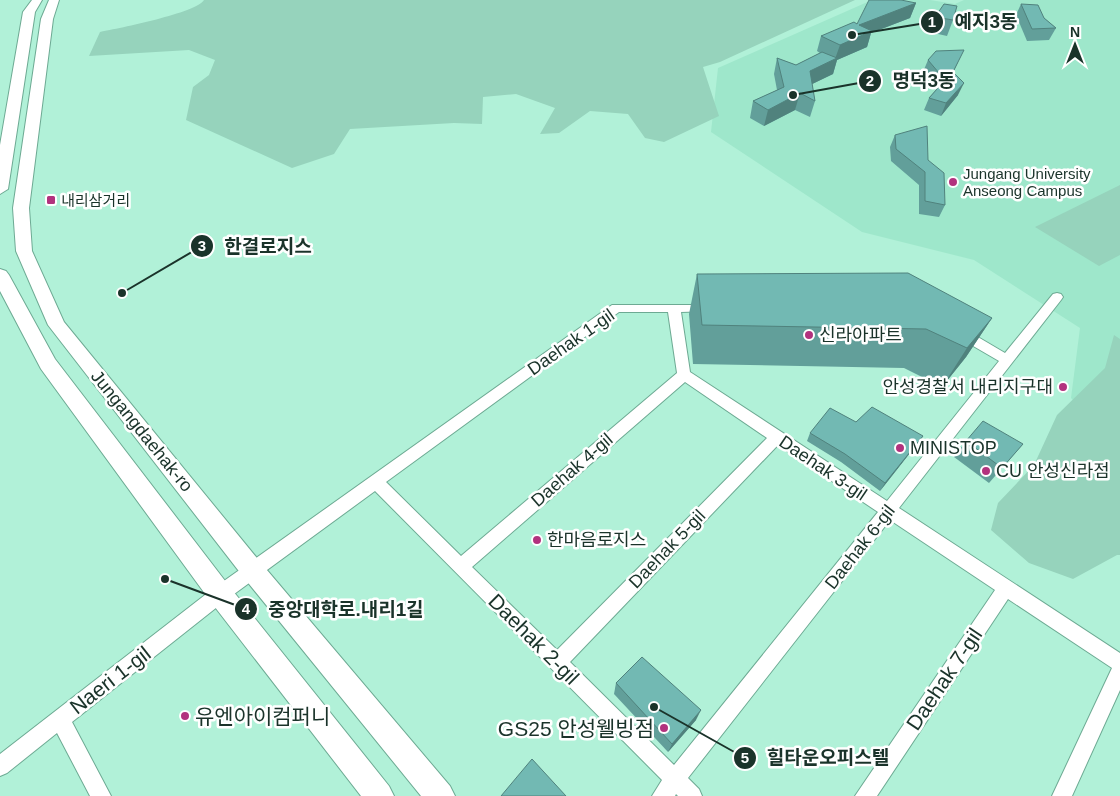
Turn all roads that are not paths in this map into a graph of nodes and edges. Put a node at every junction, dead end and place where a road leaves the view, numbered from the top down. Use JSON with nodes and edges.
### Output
{"nodes":[{"id":1,"x":37,"y":0,"type":"edge"},
{"id":2,"x":54,"y":0,"type":"edge"},
{"id":3,"x":0,"y":189,"type":"edge"},
{"id":4,"x":0,"y":275,"type":"edge"},
{"id":5,"x":1057,"y":297,"type":"dead end"},
{"id":6,"x":674,"y":308,"type":"junction"},
{"id":7,"x":724,"y":308,"type":"edge"},
{"id":8,"x":948,"y":325,"type":"edge"},
{"id":9,"x":1007,"y":360,"type":"junction"},
{"id":10,"x":684,"y":375,"type":"junction"},
{"id":11,"x":777,"y":437,"type":"junction"},
{"id":12,"x":376,"y":482,"type":"junction"},
{"id":13,"x":888,"y":511,"type":"junction"},
{"id":14,"x":461,"y":566,"type":"junction"},
{"id":15,"x":253,"y":571,"type":"junction"},
{"id":16,"x":1006,"y":587,"type":"junction"},
{"id":17,"x":220,"y":594,"type":"junction"},
{"id":18,"x":558,"y":662,"type":"junction"},
{"id":19,"x":1120,"y":663,"type":"edge"},
{"id":20,"x":1120,"y":670,"type":"edge"},
{"id":21,"x":60,"y":719,"type":"junction"},
{"id":22,"x":0,"y":766,"type":"edge"},
{"id":23,"x":676,"y":779,"type":"junction"},
{"id":24,"x":101,"y":796,"type":"edge"},
{"id":25,"x":379,"y":796,"type":"edge"},
{"id":26,"x":440,"y":796,"type":"edge"},
{"id":27,"x":662,"y":796,"type":"edge"},
{"id":28,"x":692,"y":796,"type":"edge"},
{"id":29,"x":865,"y":796,"type":"edge"},
{"id":30,"x":1062,"y":796,"type":"edge"}],
"edges":[{"from":1,"to":3,"type":"street"},
{"from":2,"to":15,"type":"street","name":"Jungangdaehak-ro"},
{"from":4,"to":17,"type":"street","name":"Jungangdaehak-ro"},
{"from":5,"to":9,"type":"street","name":"Daehak 6-gil"},
{"from":6,"to":7,"type":"street","name":"Daehak 1-gil"},
{"from":6,"to":10,"type":"street"},
{"from":6,"to":12,"type":"street","name":"Daehak 1-gil"},
{"from":8,"to":9,"type":"street"},
{"from":9,"to":13,"type":"street","name":"Daehak 6-gil"},
{"from":10,"to":11,"type":"street","name":"Daehak 3-gil"},
{"from":10,"to":14,"type":"street","name":"Daehak 4-gil"},
{"from":11,"to":13,"type":"street","name":"Daehak 3-gil"},
{"from":11,"to":18,"type":"street","name":"Daehak 5-gil"},
{"from":12,"to":14,"type":"street","name":"Daehak 2-gil"},
{"from":12,"to":15,"type":"street","name":"Daehak 1-gil"},
{"from":13,"to":16,"type":"street","name":"Daehak 3-gil"},
{"from":13,"to":23,"type":"street","name":"Daehak 6-gil"},
{"from":14,"to":18,"type":"street","name":"Daehak 2-gil"},
{"from":15,"to":17,"type":"street","name":"Daehak 1-gil"},
{"from":15,"to":26,"type":"street","name":"Jungangdaehak-ro"},
{"from":16,"to":19,"type":"street","name":"Daehak 3-gil"},
{"from":16,"to":29,"type":"street","name":"Daehak 7-gil"},
{"from":17,"to":21,"type":"street","name":"Naeri 1-gil"},
{"from":17,"to":25,"type":"street","name":"Jungangdaehak-ro"},
{"from":18,"to":23,"type":"street","name":"Daehak 2-gil"},
{"from":20,"to":30,"type":"street"},
{"from":21,"to":22,"type":"street","name":"Naeri 1-gil"},
{"from":21,"to":24,"type":"street"},
{"from":23,"to":27,"type":"street","name":"Daehak 6-gil"},
{"from":23,"to":28,"type":"street","name":"Daehak 2-gil"}]}
